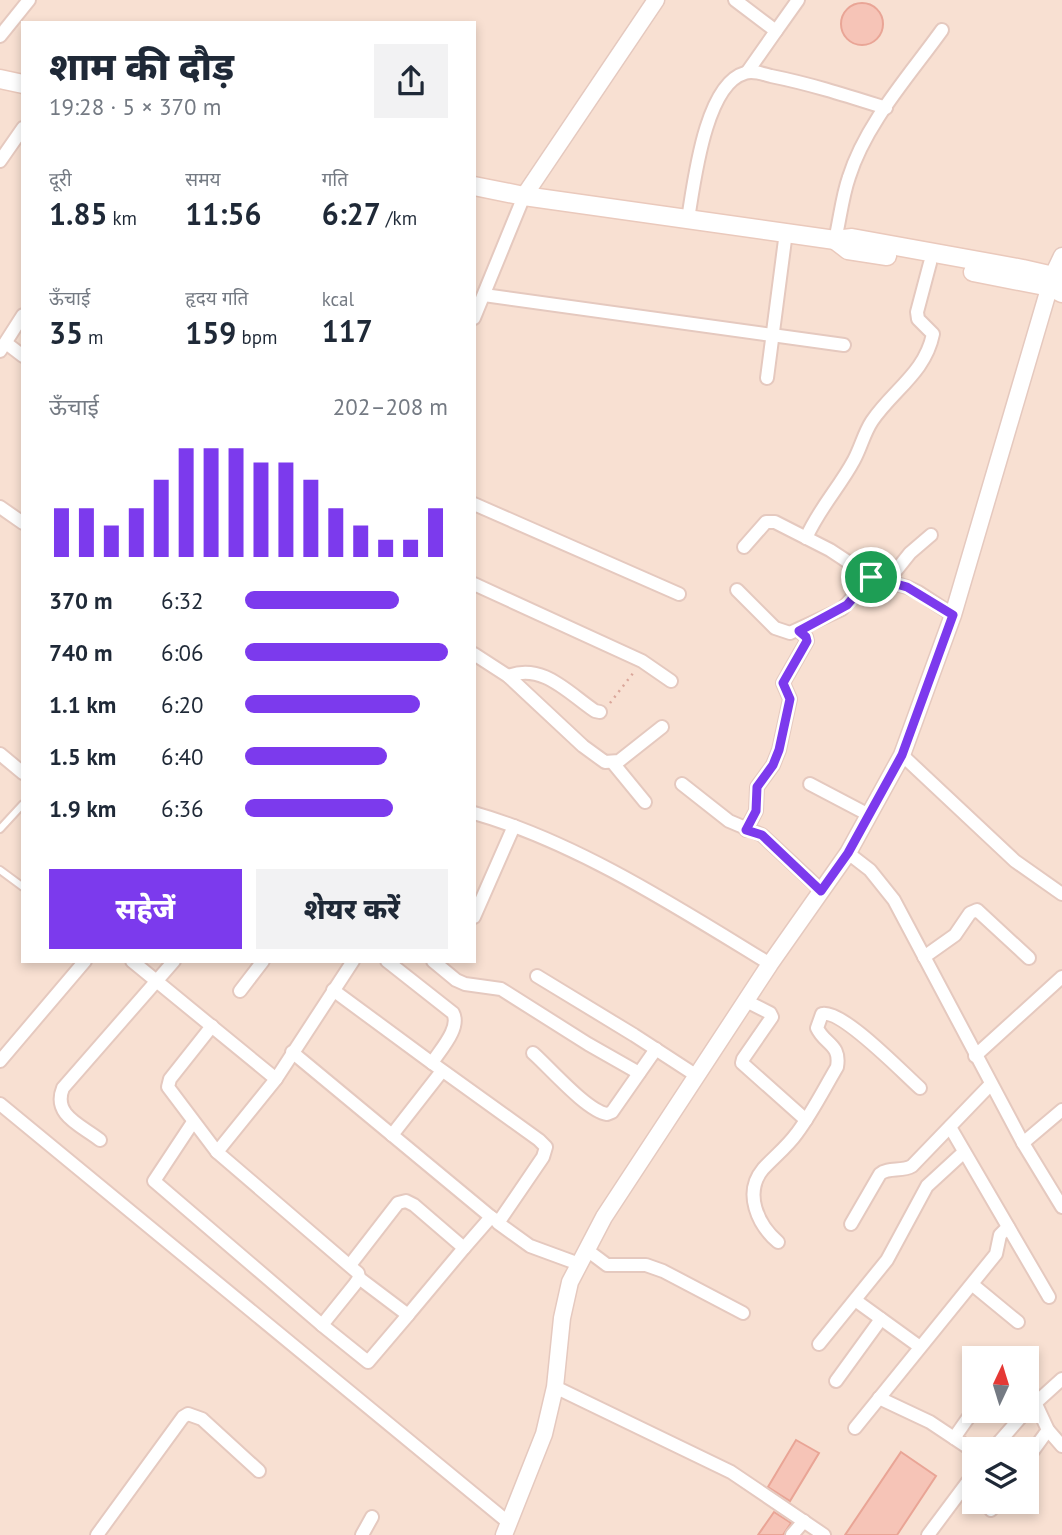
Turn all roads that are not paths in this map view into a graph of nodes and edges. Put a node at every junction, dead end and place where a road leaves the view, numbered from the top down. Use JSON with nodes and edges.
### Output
{"nodes":[{"id":1,"x":29,"y":0,"type":"edge"},
{"id":2,"x":656,"y":0,"type":"edge"},
{"id":3,"x":735,"y":0,"type":"edge"},
{"id":4,"x":798,"y":0,"type":"edge"},
{"id":5,"x":942,"y":30,"type":"dead end"},
{"id":6,"x":776,"y":31,"type":"junction"},
{"id":7,"x":0,"y":36,"type":"edge"},
{"id":8,"x":748,"y":71,"type":"junction"},
{"id":9,"x":0,"y":79,"type":"edge"},
{"id":10,"x":21,"y":84,"type":"edge"},
{"id":11,"x":886,"y":108,"type":"junction"},
{"id":12,"x":21,"y":131,"type":"edge"},
{"id":13,"x":0,"y":161,"type":"edge"},
{"id":14,"x":476,"y":186,"type":"edge"},
{"id":15,"x":524,"y":196,"type":"junction"},
{"id":16,"x":688,"y":219,"type":"junction"},
{"id":17,"x":786,"y":232,"type":"junction"},
{"id":18,"x":835,"y":240,"type":"junction"},
{"id":19,"x":1062,"y":256,"type":"edge"},
{"id":20,"x":930,"y":263,"type":"junction"},
{"id":21,"x":1057,"y":283,"type":"edge"},
{"id":22,"x":484,"y":295,"type":"junction"},
{"id":23,"x":476,"y":313,"type":"edge"},
{"id":24,"x":21,"y":318,"type":"edge"},
{"id":25,"x":773,"y":335,"type":"junction"},
{"id":26,"x":844,"y":345,"type":"dead end"},
{"id":27,"x":3,"y":347,"type":"edge"},
{"id":28,"x":21,"y":355,"type":"edge"},
{"id":29,"x":768,"y":378,"type":"dead end"},
{"id":30,"x":476,"y":505,"type":"edge"},
{"id":31,"x":0,"y":507,"type":"edge"},
{"id":32,"x":21,"y":522,"type":"edge"},
{"id":33,"x":931,"y":535,"type":"dead end"},
{"id":34,"x":806,"y":538,"type":"junction"},
{"id":35,"x":744,"y":547,"type":"dead end"},
{"id":36,"x":871,"y":577,"type":"junction"},
{"id":37,"x":886,"y":583,"type":"junction"},
{"id":38,"x":476,"y":585,"type":"edge"},
{"id":39,"x":737,"y":590,"type":"dead end"},
{"id":40,"x":678,"y":594,"type":"dead end"},
{"id":41,"x":953,"y":615,"type":"junction"},
{"id":42,"x":799,"y":631,"type":"junction"},
{"id":43,"x":476,"y":655,"type":"edge"},
{"id":44,"x":508,"y":676,"type":"junction"},
{"id":45,"x":671,"y":681,"type":"dead end"},
{"id":46,"x":600,"y":712,"type":"road end"},
{"id":47,"x":662,"y":727,"type":"dead end"},
{"id":48,"x":0,"y":754,"type":"edge"},
{"id":49,"x":902,"y":755,"type":"junction"},
{"id":50,"x":613,"y":763,"type":"junction"},
{"id":51,"x":21,"y":771,"type":"edge"},
{"id":52,"x":682,"y":784,"type":"dead end"},
{"id":53,"x":810,"y":784,"type":"dead end"},
{"id":54,"x":645,"y":802,"type":"dead end"},
{"id":55,"x":21,"y":806,"type":"edge"},
{"id":56,"x":476,"y":814,"type":"edge"},
{"id":57,"x":869,"y":815,"type":"junction"},
{"id":58,"x":514,"y":826,"type":"junction"},
{"id":59,"x":0,"y":829,"type":"edge"},
{"id":60,"x":746,"y":830,"type":"junction"},
{"id":61,"x":848,"y":853,"type":"junction"},
{"id":62,"x":0,"y":870,"type":"edge"},
{"id":63,"x":21,"y":886,"type":"edge"},
{"id":64,"x":821,"y":891,"type":"junction"},
{"id":65,"x":1062,"y":894,"type":"edge"},
{"id":66,"x":476,"y":912,"type":"edge"},
{"id":67,"x":924,"y":957,"type":"junction"},
{"id":68,"x":1030,"y":958,"type":"dead end"},
{"id":69,"x":83,"y":963,"type":"edge"},
{"id":70,"x":134,"y":963,"type":"edge"},
{"id":71,"x":172,"y":963,"type":"edge"},
{"id":72,"x":261,"y":963,"type":"edge"},
{"id":73,"x":352,"y":963,"type":"edge"},
{"id":74,"x":390,"y":963,"type":"edge"},
{"id":75,"x":436,"y":963,"type":"edge"},
{"id":76,"x":770,"y":964,"type":"junction"},
{"id":77,"x":537,"y":976,"type":"dead end"},
{"id":78,"x":1062,"y":978,"type":"edge"},
{"id":79,"x":157,"y":982,"type":"junction"},
{"id":80,"x":333,"y":990,"type":"junction"},
{"id":81,"x":240,"y":991,"type":"dead end"},
{"id":82,"x":746,"y":1001,"type":"junction"},
{"id":83,"x":212,"y":1026,"type":"junction"},
{"id":84,"x":656,"y":1049,"type":"junction"},
{"id":85,"x":292,"y":1052,"type":"junction"},
{"id":86,"x":533,"y":1053,"type":"dead end"},
{"id":87,"x":975,"y":1056,"type":"junction"},
{"id":88,"x":0,"y":1061,"type":"edge"},
{"id":89,"x":437,"y":1067,"type":"junction"},
{"id":90,"x":639,"y":1073,"type":"junction"},
{"id":91,"x":696,"y":1076,"type":"junction"},
{"id":92,"x":276,"y":1079,"type":"junction"},
{"id":93,"x":990,"y":1084,"type":"junction"},
{"id":94,"x":920,"y":1088,"type":"dead end"},
{"id":95,"x":0,"y":1104,"type":"edge"},
{"id":96,"x":1062,"y":1110,"type":"edge"},
{"id":97,"x":806,"y":1120,"type":"junction"},
{"id":98,"x":193,"y":1122,"type":"junction"},
{"id":99,"x":950,"y":1126,"type":"junction"},
{"id":100,"x":392,"y":1135,"type":"junction"},
{"id":101,"x":100,"y":1140,"type":"dead end"},
{"id":102,"x":1023,"y":1143,"type":"junction"},
{"id":103,"x":218,"y":1152,"type":"junction"},
{"id":104,"x":964,"y":1152,"type":"junction"},
{"id":105,"x":1062,"y":1207,"type":"edge"},
{"id":106,"x":495,"y":1219,"type":"junction"},
{"id":107,"x":851,"y":1224,"type":"dead end"},
{"id":108,"x":1008,"y":1227,"type":"junction"},
{"id":109,"x":778,"y":1242,"type":"dead end"},
{"id":110,"x":464,"y":1248,"type":"junction"},
{"id":111,"x":583,"y":1257,"type":"junction"},
{"id":112,"x":350,"y":1265,"type":"junction"},
{"id":113,"x":359,"y":1278,"type":"junction"},
{"id":114,"x":973,"y":1284,"type":"junction"},
{"id":115,"x":1049,"y":1297,"type":"dead end"},
{"id":116,"x":855,"y":1300,"type":"junction"},
{"id":117,"x":743,"y":1313,"type":"dead end"},
{"id":118,"x":408,"y":1315,"type":"junction"},
{"id":119,"x":881,"y":1319,"type":"junction"},
{"id":120,"x":1018,"y":1322,"type":"dead end"},
{"id":121,"x":322,"y":1325,"type":"junction"},
{"id":122,"x":819,"y":1343,"type":"dead end"},
{"id":123,"x":920,"y":1347,"type":"junction"},
{"id":124,"x":1062,"y":1379,"type":"edge"},
{"id":125,"x":836,"y":1381,"type":"dead end"},
{"id":126,"x":555,"y":1387,"type":"junction"},
{"id":127,"x":879,"y":1398,"type":"junction"},
{"id":128,"x":1040,"y":1399,"type":"edge"},
{"id":129,"x":1040,"y":1420,"type":"edge"},
{"id":130,"x":964,"y":1423,"type":"edge"},
{"id":131,"x":1016,"y":1423,"type":"edge"},
{"id":132,"x":855,"y":1428,"type":"dead end"},
{"id":133,"x":1048,"y":1430,"type":"junction"},
{"id":134,"x":1004,"y":1437,"type":"edge"},
{"id":135,"x":954,"y":1438,"type":"junction"},
{"id":136,"x":1039,"y":1442,"type":"edge"},
{"id":137,"x":962,"y":1443,"type":"edge"},
{"id":138,"x":1062,"y":1446,"type":"edge"},
{"id":139,"x":259,"y":1471,"type":"dead end"},
{"id":140,"x":962,"y":1489,"type":"edge"},
{"id":141,"x":372,"y":1517,"type":"dead end"},
{"id":142,"x":804,"y":1521,"type":"junction"},
{"id":143,"x":506,"y":1529,"type":"edge"},
{"id":144,"x":97,"y":1535,"type":"edge"},
{"id":145,"x":362,"y":1535,"type":"edge"},
{"id":146,"x":792,"y":1535,"type":"edge"},
{"id":147,"x":824,"y":1535,"type":"edge"},
{"id":148,"x":928,"y":1535,"type":"edge"}],
"edges":[{"from":1,"to":7,"type":"street"},
{"from":2,"to":15,"type":"street"},
{"from":3,"to":6,"type":"street"},
{"from":4,"to":6,"type":"street"},
{"from":5,"to":11,"type":"street"},
{"from":6,"to":8,"type":"street"},
{"from":8,"to":11,"type":"street"},
{"from":8,"to":16,"type":"street"},
{"from":9,"to":10,"type":"main road"},
{"from":11,"to":18,"type":"street"},
{"from":12,"to":13,"type":"street"},
{"from":14,"to":15,"type":"main road"},
{"from":15,"to":16,"type":"main road"},
{"from":15,"to":22,"type":"street"},
{"from":16,"to":17,"type":"main road"},
{"from":17,"to":18,"type":"main road"},
{"from":17,"to":25,"type":"street"},
{"from":18,"to":20,"type":"main road"},
{"from":18,"to":21,"type":"main road"},
{"from":19,"to":21,"type":"street"},
{"from":20,"to":21,"type":"main road"},
{"from":20,"to":34,"type":"street"},
{"from":21,"to":41,"type":"street"},
{"from":22,"to":23,"type":"street"},
{"from":22,"to":25,"type":"street"},
{"from":24,"to":27,"type":"street"},
{"from":25,"to":26,"type":"street"},
{"from":25,"to":29,"type":"street"},
{"from":27,"to":28,"type":"street"},
{"from":30,"to":40,"type":"street"},
{"from":31,"to":32,"type":"street"},
{"from":33,"to":37,"type":"street"},
{"from":34,"to":35,"type":"street"},
{"from":34,"to":36,"type":"street"},
{"from":36,"to":37,"type":"street"},
{"from":36,"to":42,"type":"street"},
{"from":37,"to":41,"type":"street"},
{"from":38,"to":45,"type":"street"},
{"from":39,"to":42,"type":"street"},
{"from":41,"to":49,"type":"street"},
{"from":42,"to":60,"type":"street"},
{"from":43,"to":44,"type":"street"},
{"from":44,"to":46,"type":"street"},
{"from":44,"to":50,"type":"street"},
{"from":47,"to":50,"type":"street"},
{"from":48,"to":51,"type":"street"},
{"from":49,"to":57,"type":"street"},
{"from":49,"to":65,"type":"street"},
{"from":50,"to":54,"type":"street"},
{"from":52,"to":60,"type":"street"},
{"from":53,"to":57,"type":"street"},
{"from":55,"to":59,"type":"lane"},
{"from":56,"to":58,"type":"street"},
{"from":57,"to":61,"type":"street"},
{"from":58,"to":66,"type":"street"},
{"from":58,"to":76,"type":"street"},
{"from":60,"to":64,"type":"street"},
{"from":61,"to":64,"type":"street"},
{"from":61,"to":67,"type":"street"},
{"from":62,"to":63,"type":"lane"},
{"from":64,"to":76,"type":"street"},
{"from":67,"to":68,"type":"street"},
{"from":67,"to":87,"type":"street"},
{"from":69,"to":88,"type":"street"},
{"from":70,"to":79,"type":"street"},
{"from":71,"to":79,"type":"street"},
{"from":72,"to":81,"type":"street"},
{"from":73,"to":80,"type":"street"},
{"from":74,"to":89,"type":"street"},
{"from":75,"to":90,"type":"street"},
{"from":76,"to":82,"type":"street"},
{"from":77,"to":84,"type":"street"},
{"from":78,"to":87,"type":"street"},
{"from":79,"to":83,"type":"street"},
{"from":79,"to":101,"type":"street"},
{"from":80,"to":85,"type":"street"},
{"from":80,"to":89,"type":"street"},
{"from":82,"to":91,"type":"street"},
{"from":82,"to":97,"type":"street"},
{"from":83,"to":92,"type":"street"},
{"from":83,"to":98,"type":"street"},
{"from":84,"to":90,"type":"street"},
{"from":84,"to":91,"type":"street"},
{"from":85,"to":92,"type":"street"},
{"from":85,"to":100,"type":"street"},
{"from":86,"to":90,"type":"street"},
{"from":87,"to":93,"type":"street"},
{"from":89,"to":100,"type":"street"},
{"from":89,"to":106,"type":"street"},
{"from":91,"to":111,"type":"street"},
{"from":92,"to":103,"type":"street"},
{"from":93,"to":99,"type":"street"},
{"from":93,"to":102,"type":"street"},
{"from":94,"to":97,"type":"street"},
{"from":95,"to":143,"type":"street"},
{"from":96,"to":102,"type":"street"},
{"from":97,"to":109,"type":"street"},
{"from":98,"to":103,"type":"street"},
{"from":98,"to":121,"type":"street"},
{"from":99,"to":104,"type":"street"},
{"from":99,"to":107,"type":"street"},
{"from":100,"to":106,"type":"street"},
{"from":102,"to":105,"type":"street"},
{"from":103,"to":112,"type":"street"},
{"from":104,"to":108,"type":"street"},
{"from":104,"to":116,"type":"street"},
{"from":106,"to":110,"type":"street"},
{"from":106,"to":111,"type":"street"},
{"from":108,"to":114,"type":"street"},
{"from":108,"to":115,"type":"street"},
{"from":110,"to":112,"type":"street"},
{"from":110,"to":118,"type":"street"},
{"from":111,"to":117,"type":"street"},
{"from":111,"to":126,"type":"street"},
{"from":112,"to":113,"type":"street"},
{"from":113,"to":118,"type":"street"},
{"from":113,"to":121,"type":"street"},
{"from":114,"to":120,"type":"street"},
{"from":114,"to":123,"type":"street"},
{"from":116,"to":119,"type":"street"},
{"from":116,"to":122,"type":"street"},
{"from":118,"to":121,"type":"street"},
{"from":119,"to":123,"type":"street"},
{"from":119,"to":125,"type":"street"},
{"from":123,"to":127,"type":"street"},
{"from":124,"to":128,"type":"street"},
{"from":126,"to":142,"type":"street"},
{"from":126,"to":143,"type":"street"},
{"from":127,"to":132,"type":"street"},
{"from":127,"to":135,"type":"street"},
{"from":129,"to":133,"type":"street"},
{"from":130,"to":135,"type":"street"},
{"from":131,"to":134,"type":"street"},
{"from":133,"to":136,"type":"street"},
{"from":133,"to":138,"type":"street"},
{"from":135,"to":137,"type":"street"},
{"from":139,"to":144,"type":"street"},
{"from":140,"to":148,"type":"street"},
{"from":141,"to":145,"type":"street"},
{"from":142,"to":146,"type":"street"},
{"from":142,"to":147,"type":"street"}]}
